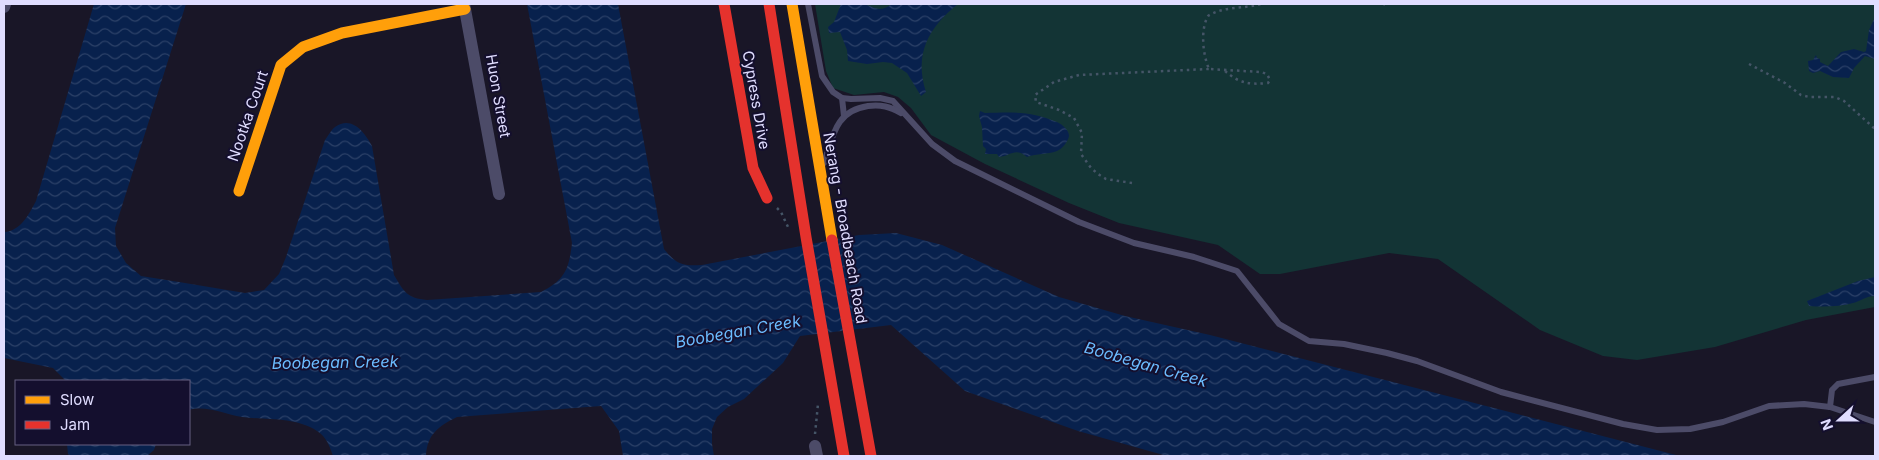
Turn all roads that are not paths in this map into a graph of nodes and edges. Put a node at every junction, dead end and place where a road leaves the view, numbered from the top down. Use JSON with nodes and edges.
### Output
{"nodes":[{"id":1,"x":724,"y":4,"type":"edge"},
{"id":2,"x":769,"y":4,"type":"edge"},
{"id":3,"x":792,"y":4,"type":"edge"},
{"id":4,"x":808,"y":4,"type":"edge"},
{"id":5,"x":465,"y":6,"type":"edge"},
{"id":6,"x":842,"y":98,"type":"junction"},
{"id":7,"x":904,"y":115,"type":"junction"},
{"id":8,"x":844,"y":116,"type":"junction"},
{"id":9,"x":820,"y":174,"type":"junction"},
{"id":10,"x":239,"y":190,"type":"dead end"},
{"id":11,"x":499,"y":194,"type":"dead end"},
{"id":12,"x":767,"y":198,"type":"road end"},
{"id":13,"x":1875,"y":377,"type":"edge"},
{"id":14,"x":1830,"y":407,"type":"junction"},
{"id":15,"x":1875,"y":422,"type":"edge"},
{"id":16,"x":844,"y":456,"type":"edge"},
{"id":17,"x":871,"y":456,"type":"edge"}],
"edges":[{"from":1,"to":12,"type":"main road","name":"Cypress Drive"},
{"from":2,"to":16,"type":"main road"},
{"from":3,"to":9,"type":"main road","name":"Nerang - Broadbeach Road"},
{"from":4,"to":6,"type":"lane"},
{"from":5,"to":10,"type":"main road","name":"Nootka Court"},
{"from":5,"to":11,"type":"street","name":"Huon Street"},
{"from":6,"to":7,"type":"lane"},
{"from":6,"to":8,"type":"lane"},
{"from":7,"to":8,"type":"lane"},
{"from":7,"to":14,"type":"lane"},
{"from":8,"to":9,"type":"lane"},
{"from":9,"to":17,"type":"main road","name":"Nerang - Broadbeach Road"},
{"from":13,"to":14,"type":"lane"},
{"from":14,"to":15,"type":"lane"}]}
